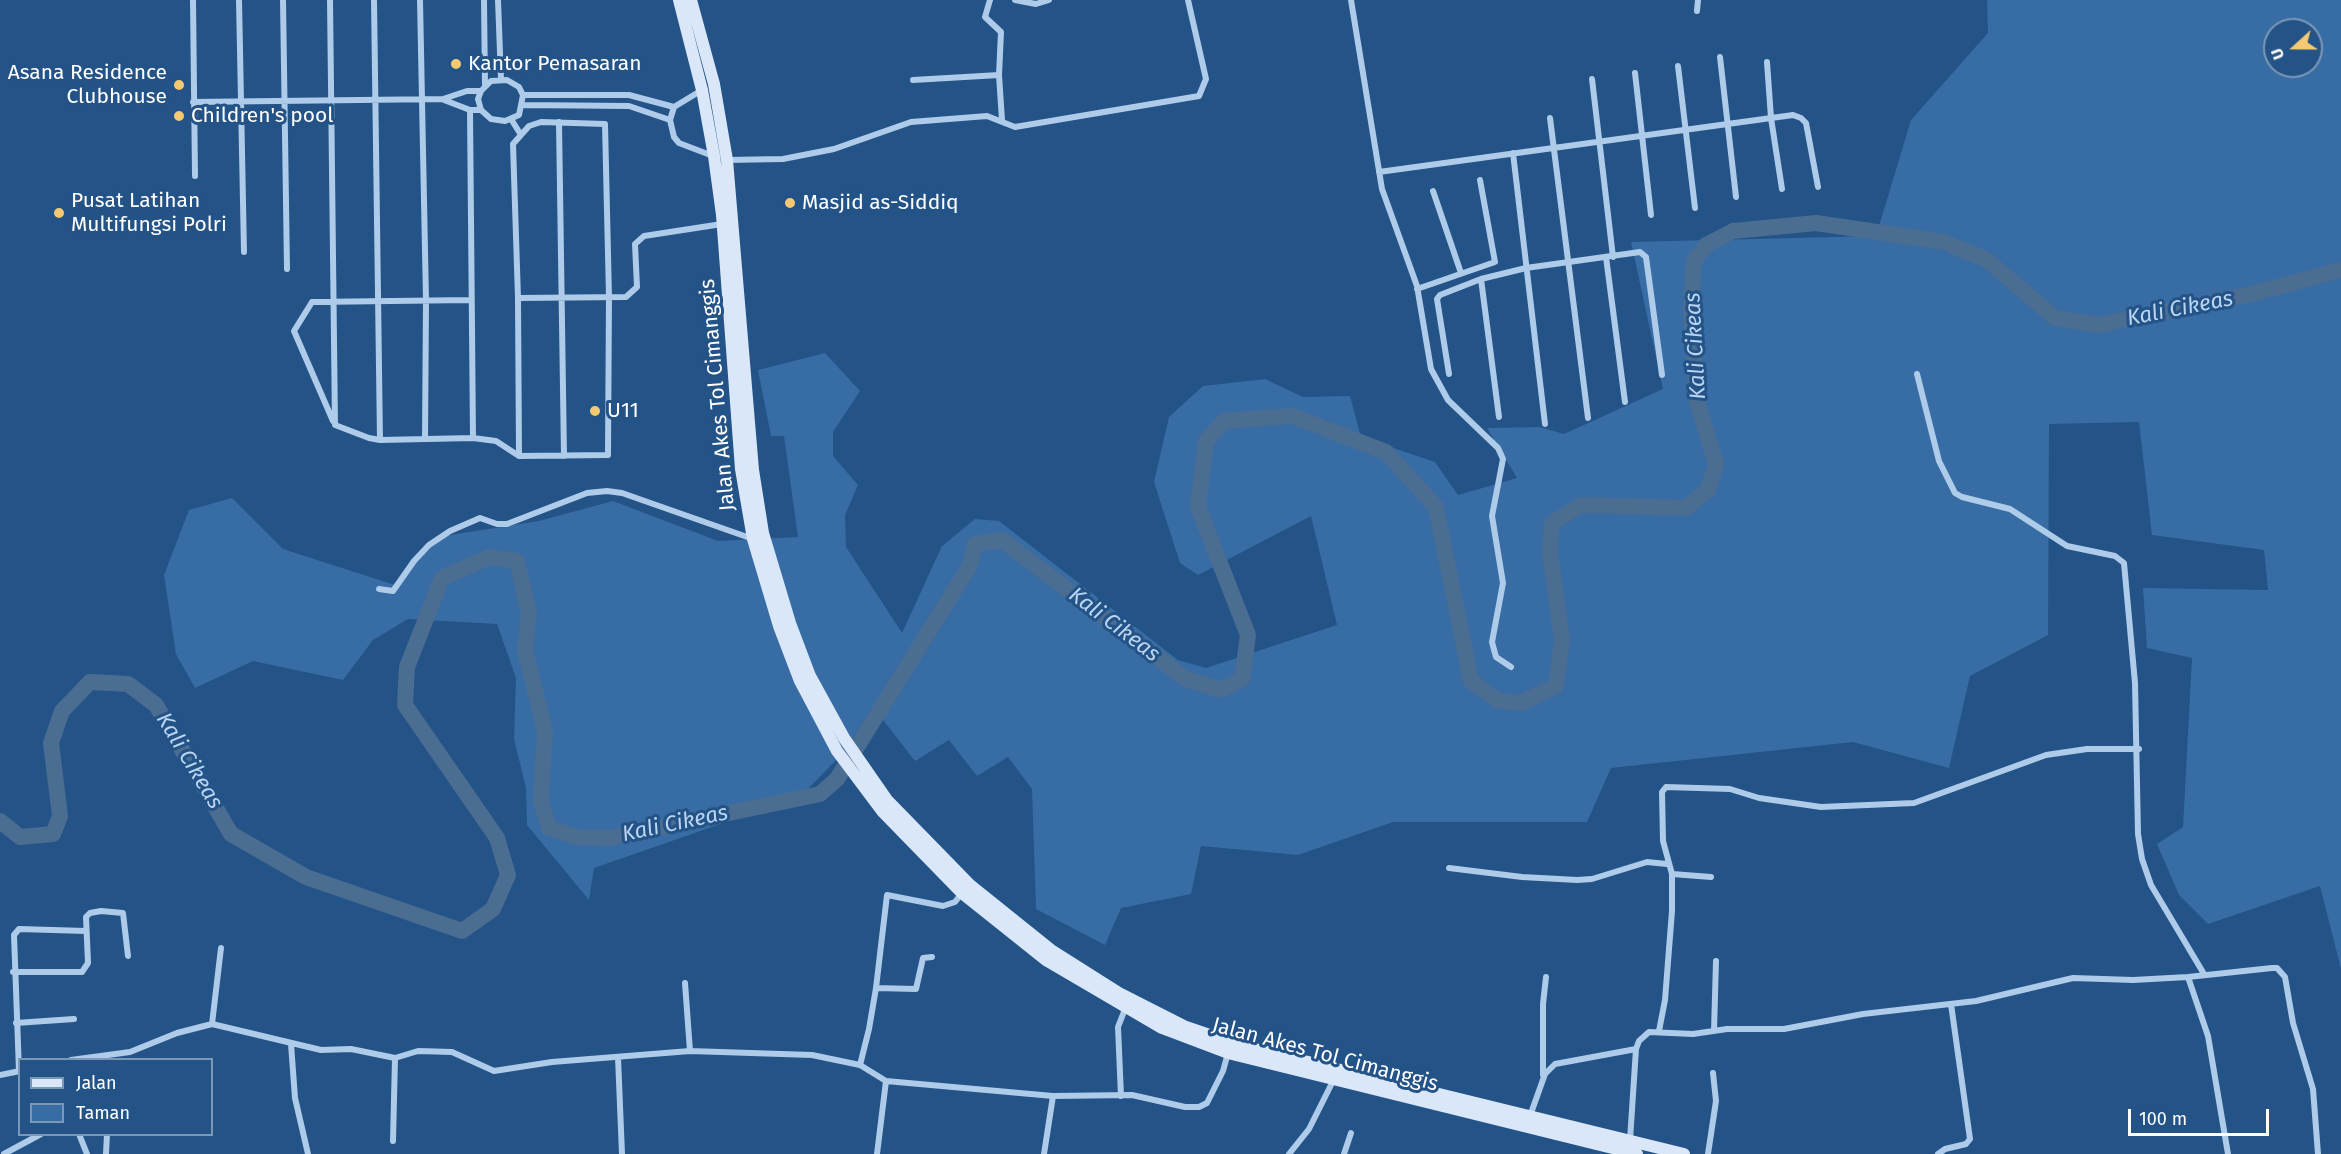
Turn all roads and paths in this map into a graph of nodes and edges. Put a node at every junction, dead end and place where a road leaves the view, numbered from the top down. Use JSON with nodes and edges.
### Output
{"nodes":[{"id":1,"x":193,"y":0,"type":"edge"},
{"id":2,"x":239,"y":0,"type":"edge"},
{"id":3,"x":283,"y":0,"type":"edge"},
{"id":4,"x":330,"y":0,"type":"edge"},
{"id":5,"x":374,"y":0,"type":"edge"},
{"id":6,"x":420,"y":0,"type":"edge"},
{"id":7,"x":484,"y":0,"type":"edge"},
{"id":8,"x":498,"y":0,"type":"edge"},
{"id":9,"x":679,"y":0,"type":"edge"},
{"id":10,"x":691,"y":0,"type":"edge"},
{"id":11,"x":990,"y":0,"type":"edge"},
{"id":12,"x":1015,"y":0,"type":"edge"},
{"id":13,"x":1049,"y":0,"type":"edge"},
{"id":14,"x":1188,"y":0,"type":"edge"},
{"id":15,"x":1351,"y":0,"type":"edge"},
{"id":16,"x":1698,"y":0,"type":"edge"},
{"id":17,"x":1697,"y":11,"type":"dead end"},
{"id":18,"x":1719,"y":57,"type":"dead end"},
{"id":19,"x":1767,"y":62,"type":"dead end"},
{"id":20,"x":1678,"y":66,"type":"dead end"},
{"id":21,"x":1635,"y":74,"type":"dead end"},
{"id":22,"x":999,"y":75,"type":"junction"},
{"id":23,"x":501,"y":79,"type":"junction"},
{"id":24,"x":1592,"y":79,"type":"dead end"},
{"id":25,"x":913,"y":80,"type":"dead end"},
{"id":26,"x":483,"y":88,"type":"junction"},
{"id":27,"x":702,"y":90,"type":"junction"},
{"id":28,"x":524,"y":95,"type":"junction"},
{"id":29,"x":443,"y":99,"type":"junction"},
{"id":30,"x":423,"y":100,"type":"junction"},
{"id":31,"x":193,"y":102,"type":"junction"},
{"id":32,"x":285,"y":102,"type":"junction"},
{"id":33,"x":331,"y":102,"type":"junction"},
{"id":34,"x":375,"y":102,"type":"junction"},
{"id":35,"x":241,"y":103,"type":"junction"},
{"id":36,"x":523,"y":105,"type":"junction"},
{"id":37,"x":674,"y":107,"type":"junction"},
{"id":38,"x":470,"y":110,"type":"junction"},
{"id":39,"x":481,"y":110,"type":"junction"},
{"id":40,"x":1550,"y":118,"type":"dead end"},
{"id":41,"x":1771,"y":118,"type":"junction"},
{"id":42,"x":511,"y":119,"type":"junction"},
{"id":43,"x":670,"y":120,"type":"junction"},
{"id":44,"x":1002,"y":120,"type":"junction"},
{"id":45,"x":559,"y":122,"type":"junction"},
{"id":46,"x":1727,"y":123,"type":"junction"},
{"id":47,"x":1685,"y":129,"type":"junction"},
{"id":48,"x":521,"y":135,"type":"junction"},
{"id":49,"x":1644,"y":135,"type":"junction"},
{"id":50,"x":1599,"y":140,"type":"junction"},
{"id":51,"x":1553,"y":147,"type":"junction"},
{"id":52,"x":1513,"y":153,"type":"junction"},
{"id":53,"x":714,"y":156,"type":"junction"},
{"id":54,"x":727,"y":160,"type":"junction"},
{"id":55,"x":1379,"y":172,"type":"junction"},
{"id":56,"x":195,"y":176,"type":"dead end"},
{"id":57,"x":1480,"y":180,"type":"dead end"},
{"id":58,"x":1818,"y":187,"type":"dead end"},
{"id":59,"x":1782,"y":189,"type":"dead end"},
{"id":60,"x":1433,"y":191,"type":"dead end"},
{"id":61,"x":1736,"y":197,"type":"dead end"},
{"id":62,"x":1695,"y":208,"type":"dead end"},
{"id":63,"x":1651,"y":215,"type":"dead end"},
{"id":64,"x":726,"y":218,"type":"junction"},
{"id":65,"x":244,"y":252,"type":"dead end"},
{"id":66,"x":1609,"y":257,"type":"junction"},
{"id":67,"x":1569,"y":262,"type":"junction"},
{"id":68,"x":1526,"y":268,"type":"junction"},
{"id":69,"x":287,"y":269,"type":"dead end"},
{"id":70,"x":1461,"y":273,"type":"junction"},
{"id":71,"x":1481,"y":279,"type":"junction"},
{"id":72,"x":1417,"y":289,"type":"junction"},
{"id":73,"x":563,"y":297,"type":"junction"},
{"id":74,"x":609,"y":297,"type":"junction"},
{"id":75,"x":518,"y":298,"type":"junction"},
{"id":76,"x":335,"y":300,"type":"junction"},
{"id":77,"x":380,"y":300,"type":"junction"},
{"id":78,"x":426,"y":300,"type":"junction"},
{"id":79,"x":471,"y":300,"type":"junction"},
{"id":80,"x":1449,"y":374,"type":"dead end"},
{"id":81,"x":1917,"y":374,"type":"dead end"},
{"id":82,"x":1662,"y":375,"type":"dead end"},
{"id":83,"x":1624,"y":402,"type":"dead end"},
{"id":84,"x":1499,"y":417,"type":"dead end"},
{"id":85,"x":1588,"y":418,"type":"dead end"},
{"id":86,"x":335,"y":424,"type":"junction"},
{"id":87,"x":1545,"y":424,"type":"dead end"},
{"id":88,"x":473,"y":438,"type":"junction"},
{"id":89,"x":425,"y":439,"type":"junction"},
{"id":90,"x":380,"y":440,"type":"junction"},
{"id":91,"x":519,"y":456,"type":"junction"},
{"id":92,"x":564,"y":456,"type":"junction"},
{"id":93,"x":753,"y":539,"type":"junction"},
{"id":94,"x":379,"y":589,"type":"dead end"},
{"id":95,"x":1510,"y":667,"type":"dead end"},
{"id":96,"x":2139,"y":749,"type":"junction"},
{"id":97,"x":878,"y":797,"type":"junction"},
{"id":98,"x":1667,"y":864,"type":"junction"},
{"id":99,"x":1449,"y":868,"type":"dead end"},
{"id":100,"x":1672,"y":874,"type":"junction"},
{"id":101,"x":1711,"y":877,"type":"dead end"},
{"id":102,"x":962,"y":893,"type":"junction"},
{"id":103,"x":86,"y":931,"type":"junction"},
{"id":104,"x":221,"y":948,"type":"dead end"},
{"id":105,"x":128,"y":956,"type":"dead end"},
{"id":106,"x":932,"y":957,"type":"dead end"},
{"id":107,"x":1716,"y":961,"type":"dead end"},
{"id":108,"x":14,"y":972,"type":"junction"},
{"id":109,"x":2204,"y":974,"type":"junction"},
{"id":110,"x":1546,"y":977,"type":"dead end"},
{"id":111,"x":2188,"y":977,"type":"junction"},
{"id":112,"x":685,"y":983,"type":"dead end"},
{"id":113,"x":876,"y":988,"type":"junction"},
{"id":114,"x":1120,"y":1001,"type":"junction"},
{"id":115,"x":1951,"y":1004,"type":"junction"},
{"id":116,"x":74,"y":1019,"type":"dead end"},
{"id":117,"x":16,"y":1023,"type":"junction"},
{"id":118,"x":212,"y":1024,"type":"junction"},
{"id":119,"x":1659,"y":1031,"type":"junction"},
{"id":120,"x":1714,"y":1031,"type":"junction"},
{"id":121,"x":291,"y":1044,"type":"junction"},
{"id":122,"x":1636,"y":1049,"type":"junction"},
{"id":123,"x":690,"y":1051,"type":"junction"},
{"id":124,"x":1228,"y":1053,"type":"junction"},
{"id":125,"x":618,"y":1057,"type":"junction"},
{"id":126,"x":18,"y":1058,"type":"edge"},
{"id":127,"x":107,"y":1058,"type":"edge"},
{"id":128,"x":395,"y":1058,"type":"junction"},
{"id":129,"x":860,"y":1065,"type":"junction"},
{"id":130,"x":18,"y":1071,"type":"edge"},
{"id":131,"x":1713,"y":1073,"type":"dead end"},
{"id":132,"x":0,"y":1075,"type":"edge"},
{"id":133,"x":1334,"y":1079,"type":"junction"},
{"id":134,"x":1543,"y":1079,"type":"junction"},
{"id":135,"x":886,"y":1081,"type":"junction"},
{"id":136,"x":1053,"y":1096,"type":"junction"},
{"id":137,"x":1121,"y":1096,"type":"junction"},
{"id":138,"x":1530,"y":1116,"type":"junction"},
{"id":139,"x":1351,"y":1134,"type":"dead end"},
{"id":140,"x":37,"y":1136,"type":"edge"},
{"id":141,"x":80,"y":1136,"type":"edge"},
{"id":142,"x":107,"y":1136,"type":"edge"},
{"id":143,"x":393,"y":1141,"type":"dead end"},
{"id":144,"x":1630,"y":1150,"type":"edge"},
{"id":145,"x":4,"y":1154,"type":"edge"},
{"id":146,"x":87,"y":1154,"type":"edge"},
{"id":147,"x":106,"y":1154,"type":"edge"},
{"id":148,"x":308,"y":1154,"type":"edge"},
{"id":149,"x":622,"y":1154,"type":"edge"},
{"id":150,"x":877,"y":1154,"type":"edge"},
{"id":151,"x":1044,"y":1154,"type":"edge"},
{"id":152,"x":1289,"y":1154,"type":"edge"},
{"id":153,"x":1344,"y":1154,"type":"edge"},
{"id":154,"x":1684,"y":1154,"type":"edge"},
{"id":155,"x":1708,"y":1154,"type":"edge"},
{"id":156,"x":1938,"y":1154,"type":"edge"},
{"id":157,"x":2228,"y":1154,"type":"edge"},
{"id":158,"x":2318,"y":1154,"type":"edge"}],
"edges":[{"from":1,"to":31,"type":"street"},
{"from":2,"to":35,"type":"street"},
{"from":3,"to":32,"type":"street"},
{"from":4,"to":33,"type":"street"},
{"from":5,"to":34,"type":"street"},
{"from":6,"to":30,"type":"street"},
{"from":7,"to":26,"type":"street"},
{"from":8,"to":23,"type":"street"},
{"from":9,"to":27,"type":"main road","name":"Jalan Akes Tol Cimanggis"},
{"from":10,"to":54,"type":"main road"},
{"from":11,"to":22,"type":"street"},
{"from":12,"to":13,"type":"street"},
{"from":14,"to":44,"type":"street"},
{"from":15,"to":55,"type":"street"},
{"from":16,"to":17,"type":"street"},
{"from":18,"to":46,"type":"street"},
{"from":19,"to":41,"type":"street"},
{"from":20,"to":47,"type":"street"},
{"from":21,"to":49,"type":"street"},
{"from":22,"to":25,"type":"street"},
{"from":22,"to":44,"type":"street"},
{"from":23,"to":26,"type":"street"},
{"from":23,"to":28,"type":"street"},
{"from":24,"to":50,"type":"street"},
{"from":26,"to":29,"type":"street"},
{"from":26,"to":39,"type":"street"},
{"from":27,"to":37,"type":"street"},
{"from":27,"to":53,"type":"main road","name":"Jalan Akes Tol Cimanggis"},
{"from":28,"to":36,"type":"street"},
{"from":28,"to":37,"type":"street"},
{"from":29,"to":30,"type":"street"},
{"from":29,"to":38,"type":"street"},
{"from":30,"to":34,"type":"street"},
{"from":30,"to":78,"type":"street"},
{"from":31,"to":35,"type":"street"},
{"from":31,"to":56,"type":"street"},
{"from":32,"to":33,"type":"street"},
{"from":32,"to":35,"type":"street"},
{"from":32,"to":69,"type":"street"},
{"from":33,"to":34,"type":"street"},
{"from":33,"to":76,"type":"street"},
{"from":34,"to":77,"type":"street"},
{"from":35,"to":65,"type":"street"},
{"from":36,"to":42,"type":"street"},
{"from":36,"to":43,"type":"street"},
{"from":37,"to":43,"type":"street"},
{"from":38,"to":39,"type":"street"},
{"from":38,"to":79,"type":"street"},
{"from":39,"to":42,"type":"street"},
{"from":40,"to":51,"type":"street"},
{"from":41,"to":46,"type":"street"},
{"from":41,"to":58,"type":"street"},
{"from":41,"to":59,"type":"street"},
{"from":42,"to":48,"type":"street"},
{"from":43,"to":53,"type":"street"},
{"from":44,"to":54,"type":"street"},
{"from":45,"to":48,"type":"street"},
{"from":45,"to":73,"type":"street"},
{"from":45,"to":74,"type":"street"},
{"from":46,"to":47,"type":"street"},
{"from":46,"to":61,"type":"street"},
{"from":47,"to":49,"type":"street"},
{"from":47,"to":62,"type":"street"},
{"from":48,"to":75,"type":"street"},
{"from":49,"to":50,"type":"street"},
{"from":49,"to":63,"type":"street"},
{"from":50,"to":51,"type":"street"},
{"from":50,"to":66,"type":"street"},
{"from":51,"to":52,"type":"street"},
{"from":51,"to":67,"type":"street"},
{"from":52,"to":55,"type":"street"},
{"from":52,"to":68,"type":"street"},
{"from":53,"to":64,"type":"main road","name":"Jalan Akes Tol Cimanggis"},
{"from":54,"to":64,"type":"main road"},
{"from":55,"to":72,"type":"street"},
{"from":57,"to":70,"type":"street"},
{"from":60,"to":70,"type":"street"},
{"from":64,"to":74,"type":"street"},
{"from":64,"to":93,"type":"main road","name":"Jalan Akes Tol Cimanggis"},
{"from":64,"to":97,"type":"main road","name":"Jalan Akes Tol Cimanggis"},
{"from":66,"to":67,"type":"street"},
{"from":66,"to":82,"type":"street"},
{"from":66,"to":83,"type":"street"},
{"from":67,"to":68,"type":"street"},
{"from":67,"to":85,"type":"street"},
{"from":68,"to":71,"type":"street"},
{"from":68,"to":87,"type":"street"},
{"from":70,"to":72,"type":"street"},
{"from":71,"to":80,"type":"street"},
{"from":71,"to":84,"type":"street"},
{"from":72,"to":95,"type":"street"},
{"from":73,"to":74,"type":"street"},
{"from":73,"to":75,"type":"street"},
{"from":73,"to":92,"type":"street"},
{"from":74,"to":92,"type":"street"},
{"from":75,"to":91,"type":"street"},
{"from":76,"to":77,"type":"street"},
{"from":76,"to":86,"type":"street"},
{"from":76,"to":86,"type":"street"},
{"from":77,"to":78,"type":"street"},
{"from":77,"to":90,"type":"street"},
{"from":78,"to":79,"type":"street"},
{"from":78,"to":89,"type":"street"},
{"from":79,"to":88,"type":"street"},
{"from":81,"to":96,"type":"street"},
{"from":86,"to":90,"type":"street"},
{"from":88,"to":89,"type":"street"},
{"from":88,"to":91,"type":"street"},
{"from":89,"to":90,"type":"street"},
{"from":91,"to":92,"type":"street"},
{"from":93,"to":94,"type":"street"},
{"from":93,"to":97,"type":"main road","name":"Jalan Akes Tol Cimanggis"},
{"from":96,"to":98,"type":"street"},
{"from":96,"to":109,"type":"street"},
{"from":97,"to":102,"type":"main road","name":"Jalan Akes Tol Cimanggis"},
{"from":97,"to":114,"type":"main road","name":"Jalan Akes Tol Cimanggis"},
{"from":98,"to":99,"type":"street"},
{"from":98,"to":100,"type":"street"},
{"from":100,"to":101,"type":"street"},
{"from":100,"to":119,"type":"street"},
{"from":102,"to":113,"type":"street"},
{"from":102,"to":114,"type":"main road","name":"Jalan Akes Tol Cimanggis"},
{"from":103,"to":105,"type":"street"},
{"from":103,"to":108,"type":"street"},
{"from":103,"to":108,"type":"street"},
{"from":104,"to":118,"type":"street"},
{"from":106,"to":113,"type":"street"},
{"from":107,"to":120,"type":"street"},
{"from":108,"to":117,"type":"street"},
{"from":109,"to":111,"type":"street"},
{"from":109,"to":158,"type":"street"},
{"from":110,"to":134,"type":"street"},
{"from":111,"to":115,"type":"street"},
{"from":111,"to":157,"type":"street"},
{"from":112,"to":123,"type":"street"},
{"from":113,"to":129,"type":"street"},
{"from":114,"to":124,"type":"main road","name":"Jalan Akes Tol Cimanggis"},
{"from":114,"to":137,"type":"street"},
{"from":114,"to":138,"type":"main road","name":"Jalan Akes Tol Cimanggis"},
{"from":115,"to":120,"type":"street"},
{"from":115,"to":156,"type":"street"},
{"from":116,"to":117,"type":"street"},
{"from":117,"to":126,"type":"street"},
{"from":118,"to":121,"type":"street"},
{"from":118,"to":127,"type":"street"},
{"from":119,"to":120,"type":"street"},
{"from":119,"to":122,"type":"street"},
{"from":121,"to":128,"type":"street"},
{"from":121,"to":148,"type":"street"},
{"from":122,"to":134,"type":"street"},
{"from":122,"to":144,"type":"street"},
{"from":123,"to":125,"type":"street"},
{"from":123,"to":129,"type":"street"},
{"from":124,"to":133,"type":"main road","name":"Jalan Akes Tol Cimanggis"},
{"from":124,"to":137,"type":"street"},
{"from":125,"to":128,"type":"street"},
{"from":125,"to":149,"type":"street"},
{"from":128,"to":143,"type":"street"},
{"from":129,"to":135,"type":"street"},
{"from":130,"to":132,"type":"street"},
{"from":131,"to":155,"type":"street"},
{"from":133,"to":144,"type":"main road","name":"Jalan Akes Tol Cimanggis"},
{"from":133,"to":152,"type":"street"},
{"from":134,"to":138,"type":"street"},
{"from":135,"to":136,"type":"street"},
{"from":135,"to":150,"type":"street"},
{"from":136,"to":137,"type":"street"},
{"from":136,"to":151,"type":"street"},
{"from":138,"to":144,"type":"main road","name":"Jalan Akes Tol Cimanggis"},
{"from":139,"to":153,"type":"street"},
{"from":140,"to":145,"type":"street"},
{"from":141,"to":146,"type":"street"},
{"from":142,"to":147,"type":"street"},
{"from":144,"to":154,"type":"main road","name":"Jalan Akes Tol Cimanggis"}]}
